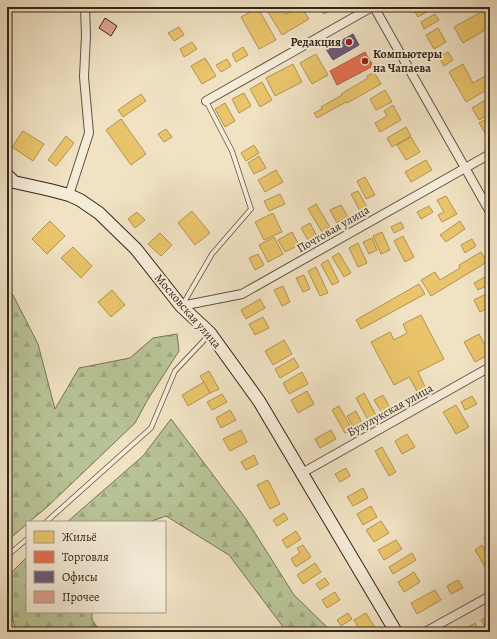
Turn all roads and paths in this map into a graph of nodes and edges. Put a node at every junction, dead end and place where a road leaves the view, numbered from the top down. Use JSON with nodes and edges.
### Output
{"nodes":[{"id":1,"x":85,"y":7,"type":"edge"},
{"id":2,"x":373,"y":7,"type":"edge"},
{"id":3,"x":206,"y":101,"type":"joint"},
{"id":4,"x":490,"y":154,"type":"edge"},
{"id":5,"x":465,"y":167,"type":"junction"},
{"id":6,"x":7,"y":176,"type":"edge"},
{"id":7,"x":69,"y":195,"type":"junction"},
{"id":8,"x":490,"y":212,"type":"edge"},
{"id":9,"x":182,"y":306,"type":"junction"},
{"id":10,"x":210,"y":333,"type":"junction"},
{"id":11,"x":490,"y":367,"type":"edge"},
{"id":12,"x":302,"y":473,"type":"junction"},
{"id":13,"x":47,"y":521,"type":"edge"},
{"id":14,"x":26,"y":540,"type":"edge"},
{"id":15,"x":7,"y":556,"type":"edge"},
{"id":16,"x":490,"y":596,"type":"edge"},
{"id":17,"x":396,"y":632,"type":"edge"},
{"id":18,"x":425,"y":632,"type":"edge"}],
"edges":[{"from":1,"to":7,"type":"street"},
{"from":2,"to":3,"type":"street"},
{"from":2,"to":5,"type":"street"},
{"from":3,"to":9,"type":"lane"},
{"from":4,"to":5,"type":"street","name":"Почтовая улица"},
{"from":5,"to":8,"type":"street"},
{"from":5,"to":9,"type":"street","name":"Почтовая улица"},
{"from":6,"to":7,"type":"street","name":"Московская улица"},
{"from":7,"to":9,"type":"street","name":"Московская улица"},
{"from":9,"to":10,"type":"street","name":"Московская улица"},
{"from":10,"to":12,"type":"street","name":"Московская улица"},
{"from":10,"to":13,"type":"lane"},
{"from":11,"to":12,"type":"street","name":"Бузулукская улица"},
{"from":12,"to":17,"type":"street","name":"Московская улица"},
{"from":14,"to":15,"type":"lane"},
{"from":16,"to":18,"type":"street"}]}
